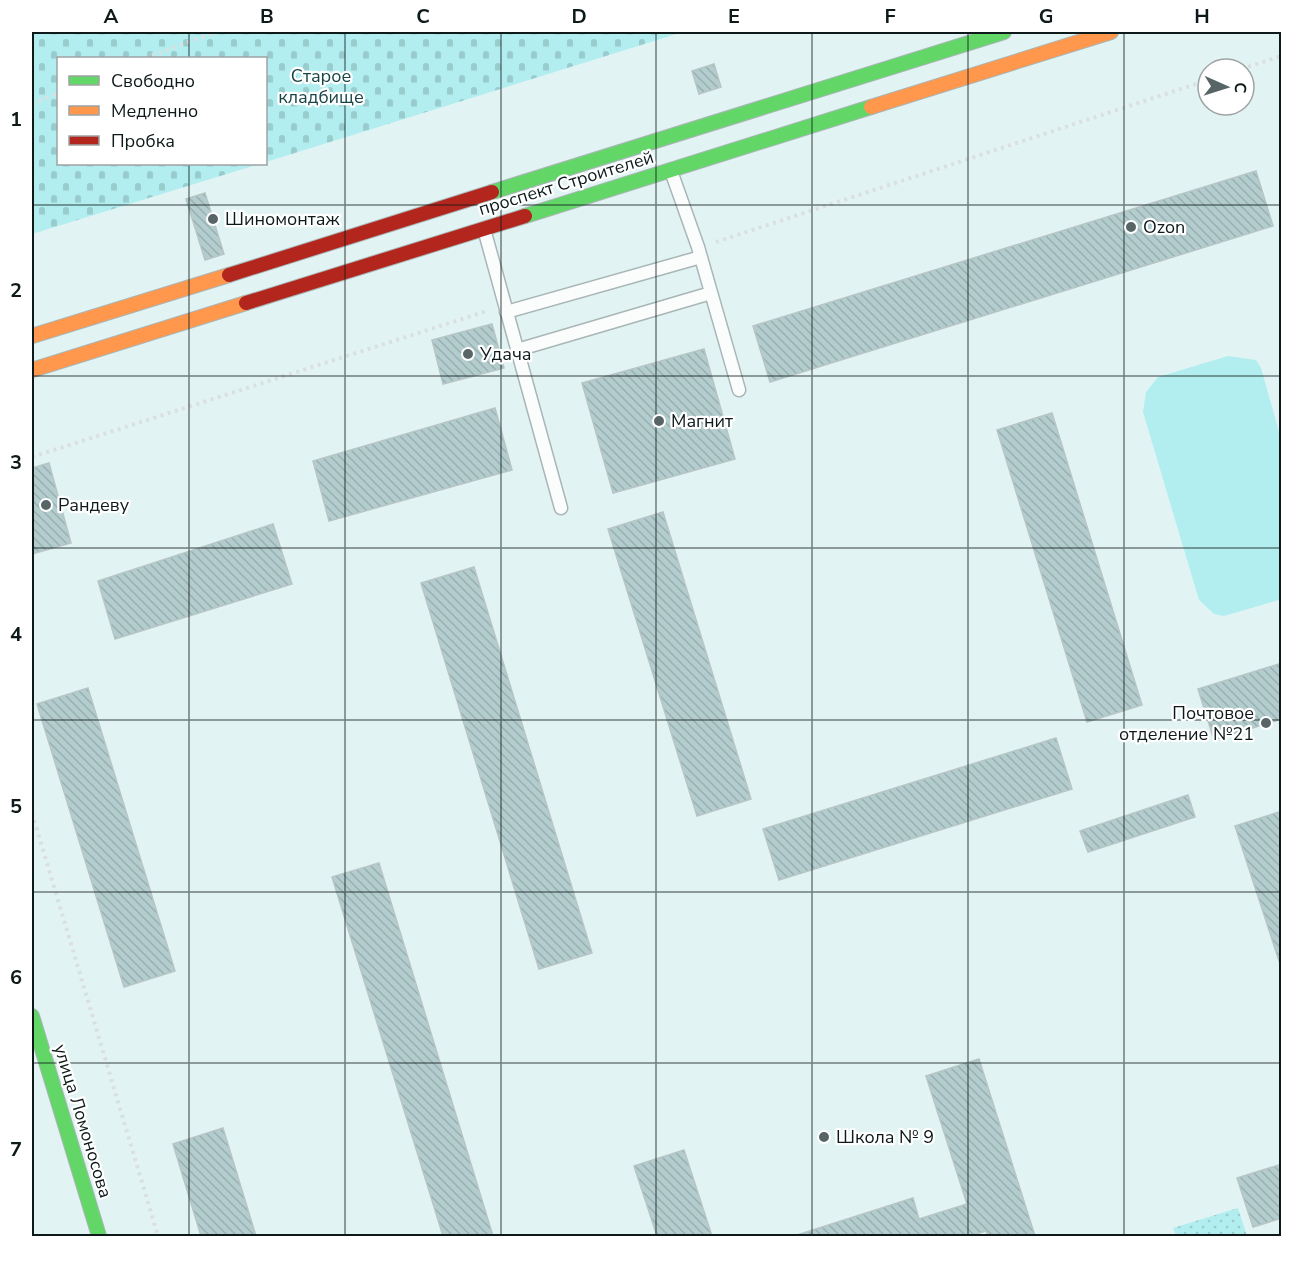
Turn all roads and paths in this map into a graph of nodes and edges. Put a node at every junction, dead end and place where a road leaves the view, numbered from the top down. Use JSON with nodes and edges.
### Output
{"nodes":[{"id":1,"x":216,"y":32,"type":"edge"},
{"id":2,"x":1004,"y":32,"type":"edge"},
{"id":3,"x":1111,"y":32,"type":"edge"},
{"id":4,"x":1281,"y":56,"type":"edge"},
{"id":5,"x":148,"y":57,"type":"edge"},
{"id":6,"x":1256,"y":64,"type":"edge"},
{"id":7,"x":57,"y":93,"type":"edge"},
{"id":8,"x":32,"y":104,"type":"edge"},
{"id":9,"x":670,"y":170,"type":"junction"},
{"id":10,"x":483,"y":228,"type":"junction"},
{"id":11,"x":701,"y":257,"type":"junction"},
{"id":12,"x":711,"y":293,"type":"junction"},
{"id":13,"x":506,"y":312,"type":"junction"},
{"id":14,"x":32,"y":336,"type":"edge"},
{"id":15,"x":517,"y":350,"type":"junction"},
{"id":16,"x":32,"y":370,"type":"edge"},
{"id":17,"x":739,"y":390,"type":"dead end"},
{"id":18,"x":561,"y":508,"type":"dead end"},
{"id":19,"x":32,"y":813,"type":"edge"},
{"id":20,"x":32,"y":1016,"type":"edge"},
{"id":21,"x":36,"y":1047,"type":"edge"},
{"id":22,"x":99,"y":1236,"type":"edge"},
{"id":23,"x":158,"y":1236,"type":"edge"}],
"edges":[{"from":1,"to":5,"type":"path"},
{"from":2,"to":14,"type":"main road","name":"проспект Строителей"},
{"from":3,"to":9,"type":"main road","name":"проспект Строителей"},
{"from":4,"to":6,"type":"path"},
{"from":7,"to":8,"type":"path"},
{"from":9,"to":10,"type":"main road","name":"проспект Строителей"},
{"from":9,"to":11,"type":"lane"},
{"from":10,"to":13,"type":"lane"},
{"from":10,"to":16,"type":"main road","name":"проспект Строителей"},
{"from":11,"to":12,"type":"lane"},
{"from":11,"to":13,"type":"lane"},
{"from":12,"to":15,"type":"lane"},
{"from":12,"to":17,"type":"lane"},
{"from":13,"to":15,"type":"lane"},
{"from":15,"to":18,"type":"lane"},
{"from":19,"to":23,"type":"path"},
{"from":20,"to":21,"type":"main road","name":"улица Ломоносова"},
{"from":21,"to":22,"type":"main road","name":"улица Ломоносова"}]}
